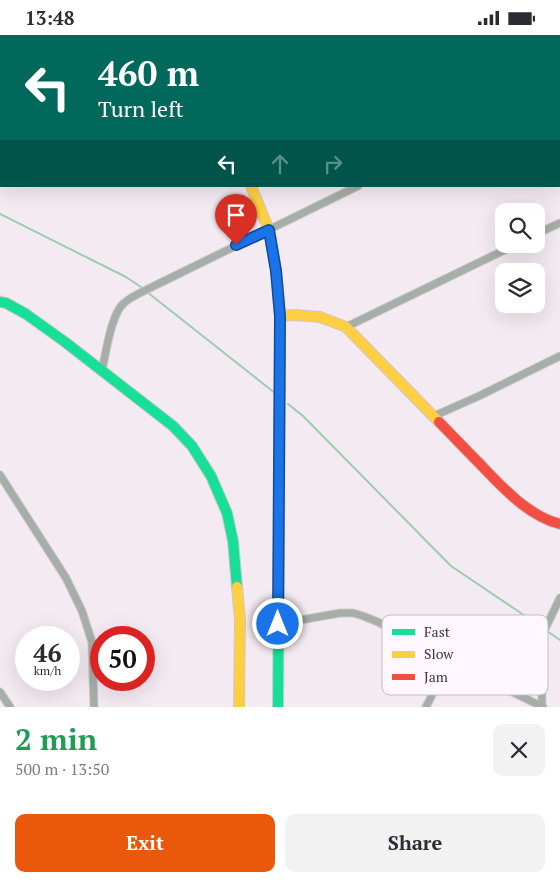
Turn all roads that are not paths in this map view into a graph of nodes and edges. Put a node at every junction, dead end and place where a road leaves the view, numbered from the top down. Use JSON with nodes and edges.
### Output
{"nodes":[{"id":1,"x":251,"y":187,"type":"edge"},
{"id":2,"x":356,"y":187,"type":"edge"},
{"id":3,"x":560,"y":223,"type":"edge"},
{"id":4,"x":269,"y":230,"type":"junction"},
{"id":5,"x":545,"y":230,"type":"edge"},
{"id":6,"x":498,"y":253,"type":"edge"},
{"id":7,"x":0,"y":301,"type":"edge"},
{"id":8,"x":280,"y":316,"type":"junction"},
{"id":9,"x":346,"y":327,"type":"junction"},
{"id":10,"x":560,"y":356,"type":"edge"},
{"id":11,"x":102,"y":370,"type":"junction"},
{"id":12,"x":434,"y":416,"type":"junction"},
{"id":13,"x":0,"y":475,"type":"edge"},
{"id":14,"x":560,"y":524,"type":"edge"},
{"id":15,"x":560,"y":598,"type":"edge"},
{"id":16,"x":548,"y":623,"type":"edge"},
{"id":17,"x":278,"y":624,"type":"junction"},
{"id":18,"x":382,"y":624,"type":"edge"},
{"id":19,"x":0,"y":692,"type":"edge"},
{"id":20,"x":432,"y":695,"type":"edge"},
{"id":21,"x":518,"y":695,"type":"edge"},
{"id":22,"x":10,"y":707,"type":"edge"},
{"id":23,"x":94,"y":707,"type":"edge"},
{"id":24,"x":239,"y":707,"type":"edge"},
{"id":25,"x":278,"y":707,"type":"edge"},
{"id":26,"x":426,"y":707,"type":"edge"},
{"id":27,"x":542,"y":707,"type":"edge"}],
"edges":[{"from":1,"to":4,"type":"street"},
{"from":2,"to":4,"type":"street"},
{"from":3,"to":5,"type":"street"},
{"from":4,"to":8,"type":"street"},
{"from":4,"to":11,"type":"street"},
{"from":6,"to":9,"type":"street"},
{"from":7,"to":11,"type":"street"},
{"from":8,"to":9,"type":"street"},
{"from":8,"to":17,"type":"street"},
{"from":9,"to":12,"type":"street"},
{"from":10,"to":12,"type":"street"},
{"from":11,"to":24,"type":"street"},
{"from":12,"to":14,"type":"street"},
{"from":13,"to":23,"type":"street"},
{"from":15,"to":16,"type":"street"},
{"from":17,"to":18,"type":"street"},
{"from":17,"to":25,"type":"street"},
{"from":19,"to":22,"type":"street"},
{"from":20,"to":26,"type":"street"},
{"from":21,"to":27,"type":"street"}]}
